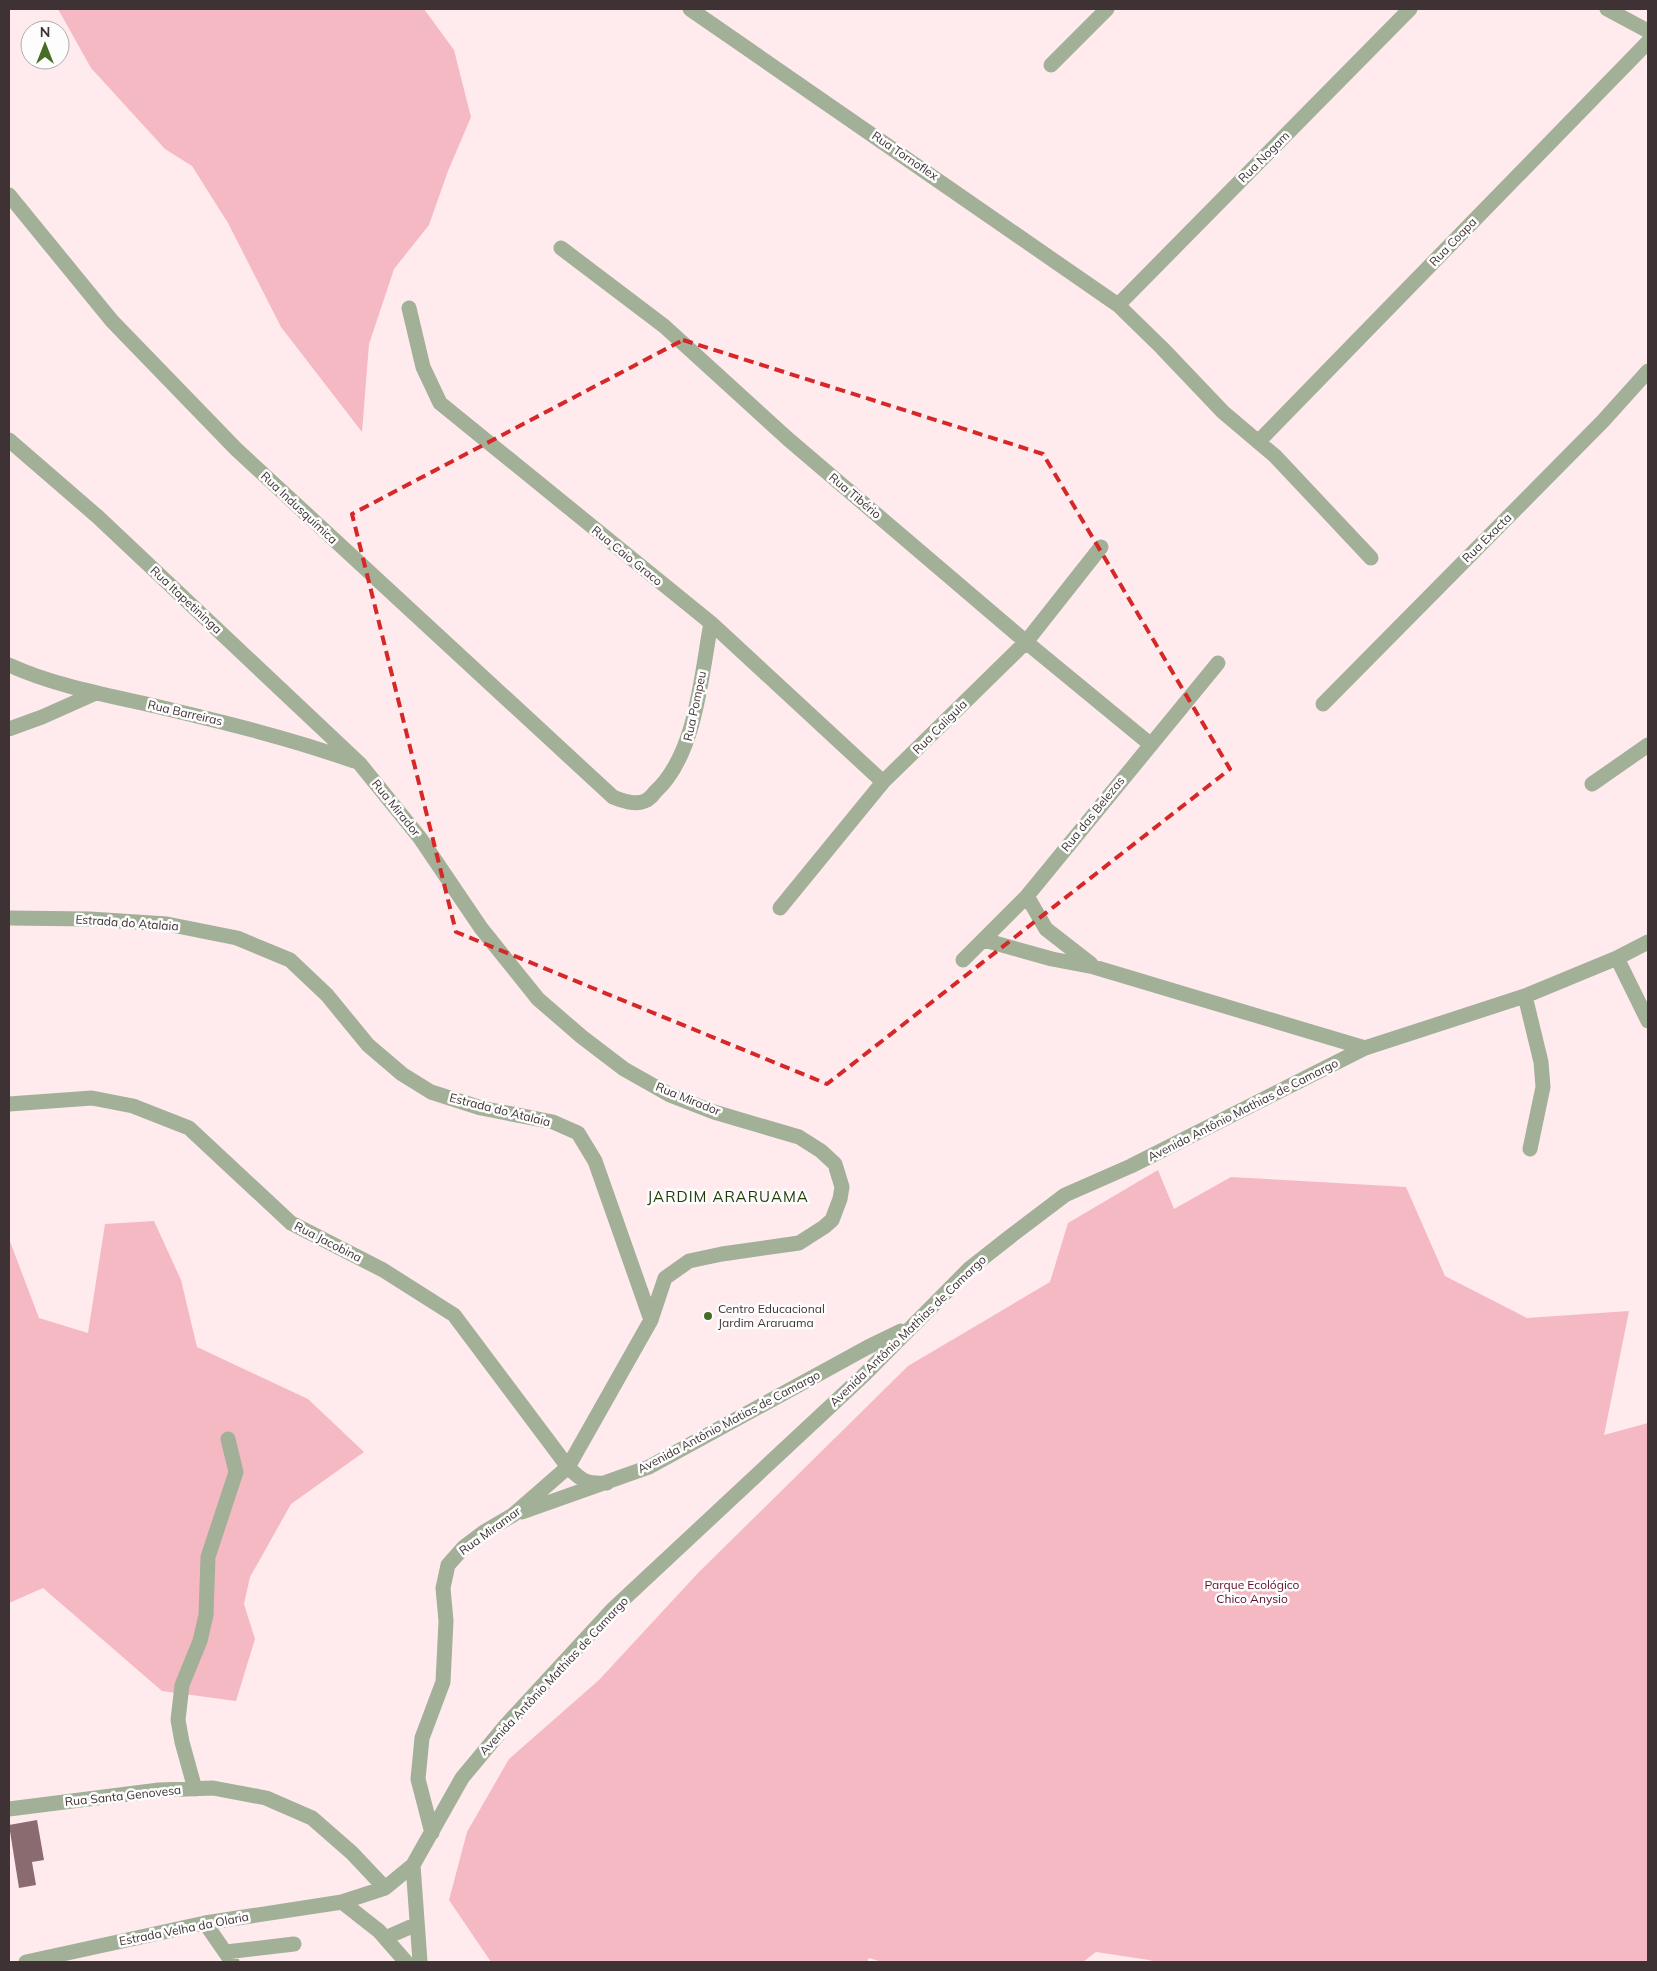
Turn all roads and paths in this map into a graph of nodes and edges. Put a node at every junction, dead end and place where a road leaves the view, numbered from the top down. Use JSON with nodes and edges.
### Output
{"nodes":[{"id":1,"x":690,"y":9,"type":"edge"},
{"id":2,"x":1106,"y":9,"type":"edge"},
{"id":3,"x":1410,"y":9,"type":"edge"},
{"id":4,"x":1607,"y":9,"type":"edge"},
{"id":5,"x":1648,"y":31,"type":"edge"},
{"id":6,"x":1648,"y":42,"type":"edge"},
{"id":7,"x":1050,"y":64,"type":"dead end"},
{"id":8,"x":9,"y":195,"type":"edge"},
{"id":9,"x":561,"y":248,"type":"dead end"},
{"id":10,"x":1118,"y":305,"type":"junction"},
{"id":11,"x":409,"y":308,"type":"dead end"},
{"id":12,"x":1648,"y":371,"type":"edge"},
{"id":13,"x":9,"y":440,"type":"edge"},
{"id":14,"x":1258,"y":442,"type":"junction"},
{"id":15,"x":1101,"y":547,"type":"dead end"},
{"id":16,"x":1371,"y":558,"type":"dead end"},
{"id":17,"x":711,"y":624,"type":"junction"},
{"id":18,"x":1026,"y":642,"type":"junction"},
{"id":19,"x":1218,"y":663,"type":"dead end"},
{"id":20,"x":9,"y":666,"type":"edge"},
{"id":21,"x":96,"y":693,"type":"junction"},
{"id":22,"x":1323,"y":704,"type":"dead end"},
{"id":23,"x":9,"y":729,"type":"edge"},
{"id":24,"x":1150,"y":744,"type":"junction"},
{"id":25,"x":1648,"y":745,"type":"edge"},
{"id":26,"x":360,"y":764,"type":"junction"},
{"id":27,"x":883,"y":782,"type":"junction"},
{"id":28,"x":1592,"y":784,"type":"dead end"},
{"id":29,"x":613,"y":797,"type":"joint"},
{"id":30,"x":1027,"y":896,"type":"junction"},
{"id":31,"x":780,"y":908,"type":"dead end"},
{"id":32,"x":9,"y":918,"type":"edge"},
{"id":33,"x":984,"y":940,"type":"junction"},
{"id":34,"x":1648,"y":942,"type":"edge"},
{"id":35,"x":1617,"y":958,"type":"junction"},
{"id":36,"x":963,"y":960,"type":"dead end"},
{"id":37,"x":1094,"y":966,"type":"junction"},
{"id":38,"x":1525,"y":996,"type":"junction"},
{"id":39,"x":1648,"y":1021,"type":"edge"},
{"id":40,"x":1366,"y":1048,"type":"junction"},
{"id":41,"x":9,"y":1104,"type":"edge"},
{"id":42,"x":1530,"y":1148,"type":"dead end"},
{"id":43,"x":651,"y":1320,"type":"junction"},
{"id":44,"x":910,"y":1327,"type":"junction"},
{"id":45,"x":228,"y":1439,"type":"dead end"},
{"id":46,"x":568,"y":1467,"type":"junction"},
{"id":47,"x":607,"y":1483,"type":"junction"},
{"id":48,"x":513,"y":1515,"type":"junction"},
{"id":49,"x":195,"y":1789,"type":"junction"},
{"id":50,"x":9,"y":1809,"type":"edge"},
{"id":51,"x":432,"y":1833,"type":"junction"},
{"id":52,"x":413,"y":1865,"type":"junction"},
{"id":53,"x":385,"y":1888,"type":"junction"},
{"id":54,"x":342,"y":1902,"type":"junction"},
{"id":55,"x":205,"y":1923,"type":"junction"},
{"id":56,"x":416,"y":1924,"type":"junction"},
{"id":57,"x":385,"y":1938,"type":"junction"},
{"id":58,"x":294,"y":1944,"type":"dead end"},
{"id":59,"x":82,"y":1956,"type":"edge"},
{"id":60,"x":229,"y":1957,"type":"edge"},
{"id":61,"x":26,"y":1962,"type":"edge"},
{"id":62,"x":406,"y":1962,"type":"edge"},
{"id":63,"x":420,"y":1962,"type":"edge"}],
"edges":[{"from":1,"to":10,"type":"street","name":"Rua Tornoflex"},
{"from":2,"to":7,"type":"street"},
{"from":3,"to":10,"type":"street","name":"Rua Nogam"},
{"from":4,"to":5,"type":"street"},
{"from":6,"to":14,"type":"street","name":"Rua Coapa"},
{"from":8,"to":29,"type":"street","name":"Rua Indusquímica"},
{"from":9,"to":18,"type":"street","name":"Rua Tibério"},
{"from":10,"to":14,"type":"street"},
{"from":11,"to":17,"type":"street","name":"Rua Caio Graco"},
{"from":12,"to":22,"type":"street","name":"Rua Exacta"},
{"from":13,"to":26,"type":"street","name":"Rua Itapetininga"},
{"from":14,"to":16,"type":"street"},
{"from":15,"to":18,"type":"street","name":"Rua Caligula"},
{"from":17,"to":27,"type":"street","name":"Rua Caio Graco"},
{"from":17,"to":29,"type":"street","name":"Rua Pompeu"},
{"from":18,"to":24,"type":"street","name":"Rua Tibério"},
{"from":18,"to":27,"type":"street","name":"Rua Caligula"},
{"from":19,"to":24,"type":"street","name":"Rua das Belezas"},
{"from":20,"to":21,"type":"street","name":"Rua Barreiras"},
{"from":21,"to":23,"type":"street"},
{"from":21,"to":26,"type":"street","name":"Rua Barreiras"},
{"from":24,"to":30,"type":"street","name":"Rua das Belezas"},
{"from":25,"to":28,"type":"street"},
{"from":26,"to":43,"type":"street","name":"Rua Mirador"},
{"from":27,"to":31,"type":"street","name":"Rua Caligula"},
{"from":30,"to":33,"type":"street","name":"Rua das Belezas"},
{"from":30,"to":37,"type":"street"},
{"from":32,"to":43,"type":"street","name":"Estrada do Atalaia"},
{"from":33,"to":36,"type":"street","name":"Rua das Belezas"},
{"from":33,"to":37,"type":"street"},
{"from":34,"to":35,"type":"street","name":"Avenida Antônio Mathias de Camargo"},
{"from":35,"to":38,"type":"street","name":"Avenida Antônio Mathias de Camargo"},
{"from":35,"to":39,"type":"street"},
{"from":37,"to":40,"type":"street"},
{"from":38,"to":40,"type":"street","name":"Avenida Antônio Mathias de Camargo"},
{"from":38,"to":42,"type":"street"},
{"from":40,"to":44,"type":"street","name":"Avenida Antônio Mathias de Camargo"},
{"from":41,"to":46,"type":"street","name":"Rua Jacobina"},
{"from":43,"to":46,"type":"street","name":"Rua Miramar"},
{"from":44,"to":47,"type":"street","name":"Avenida Antônio Matias de Camargo"},
{"from":44,"to":51,"type":"street","name":"Avenida Antônio Mathias de Camargo"},
{"from":45,"to":49,"type":"street"},
{"from":46,"to":47,"type":"street","name":"Rua Jacobina"},
{"from":46,"to":48,"type":"street","name":"Rua Miramar"},
{"from":47,"to":48,"type":"street","name":"Avenida Antônio Matias de Camargo"},
{"from":48,"to":51,"type":"street","name":"Rua Miramar"},
{"from":49,"to":50,"type":"street","name":"Rua Santa Genovesa"},
{"from":49,"to":53,"type":"street","name":"Rua Santa Genovesa"},
{"from":51,"to":52,"type":"street"},
{"from":52,"to":53,"type":"street"},
{"from":52,"to":56,"type":"street"},
{"from":53,"to":54,"type":"street"},
{"from":54,"to":55,"type":"street","name":"Estrada Velha da Olaria"},
{"from":54,"to":57,"type":"street"},
{"from":55,"to":59,"type":"street","name":"Estrada Velha da Olaria"},
{"from":55,"to":60,"type":"street"},
{"from":56,"to":57,"type":"street"},
{"from":56,"to":63,"type":"street"},
{"from":57,"to":62,"type":"street"},
{"from":58,"to":60,"type":"street"},
{"from":59,"to":61,"type":"street","name":"Estrada Velha da Olaria"}]}
